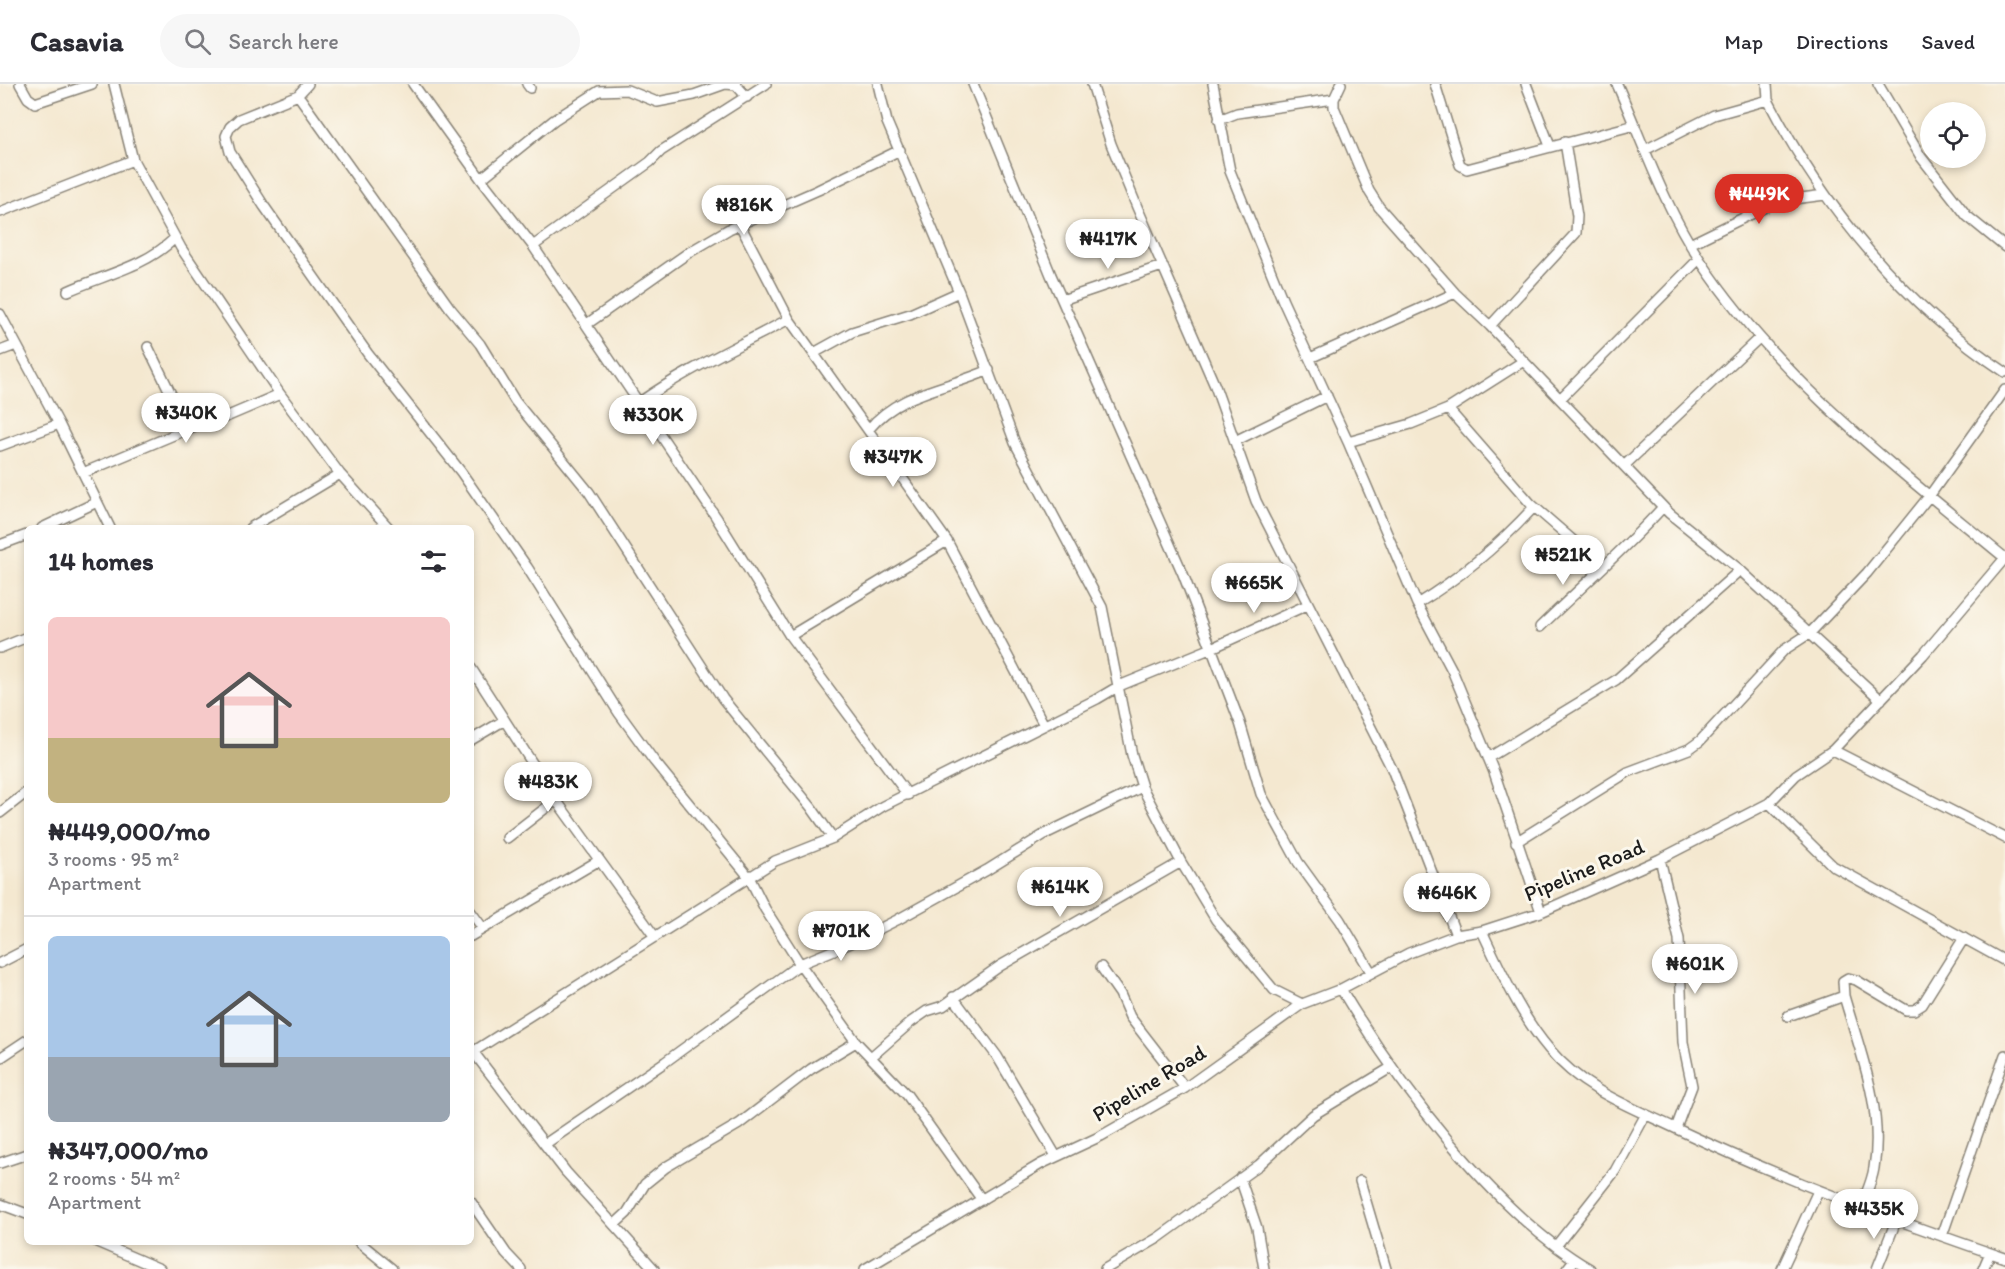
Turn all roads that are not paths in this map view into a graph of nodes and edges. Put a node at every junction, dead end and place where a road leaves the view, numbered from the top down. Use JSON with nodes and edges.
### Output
{"nodes":[{"id":1,"x":20,"y":84,"type":"edge"},
{"id":2,"x":92,"y":84,"type":"edge"},
{"id":3,"x":114,"y":84,"type":"edge"},
{"id":4,"x":309,"y":84,"type":"edge"},
{"id":5,"x":413,"y":84,"type":"edge"},
{"id":6,"x":725,"y":84,"type":"edge"},
{"id":7,"x":766,"y":84,"type":"edge"},
{"id":8,"x":878,"y":84,"type":"edge"},
{"id":9,"x":974,"y":84,"type":"edge"},
{"id":10,"x":1092,"y":84,"type":"edge"},
{"id":11,"x":1213,"y":84,"type":"edge"},
{"id":12,"x":1341,"y":84,"type":"edge"},
{"id":13,"x":1435,"y":84,"type":"edge"},
{"id":14,"x":1526,"y":84,"type":"edge"},
{"id":15,"x":1617,"y":84,"type":"edge"},
{"id":16,"x":1767,"y":84,"type":"edge"},
{"id":17,"x":1878,"y":84,"type":"edge"},
{"id":18,"x":298,"y":95,"type":"junction"},
{"id":19,"x":747,"y":97,"type":"junction"},
{"id":20,"x":1334,"y":99,"type":"junction"},
{"id":21,"x":1768,"y":100,"type":"junction"},
{"id":22,"x":1219,"y":120,"type":"junction"},
{"id":23,"x":1635,"y":125,"type":"junction"},
{"id":24,"x":1565,"y":142,"type":"junction"},
{"id":25,"x":1550,"y":146,"type":"junction"},
{"id":26,"x":900,"y":150,"type":"junction"},
{"id":27,"x":1645,"y":150,"type":"junction"},
{"id":28,"x":133,"y":160,"type":"junction"},
{"id":29,"x":481,"y":179,"type":"junction"},
{"id":30,"x":1826,"y":195,"type":"junction"},
{"id":31,"x":0,"y":212,"type":"edge"},
{"id":32,"x":739,"y":223,"type":"junction"},
{"id":33,"x":176,"y":238,"type":"junction"},
{"id":34,"x":1692,"y":243,"type":"junction"},
{"id":35,"x":533,"y":246,"type":"junction"},
{"id":36,"x":2005,"y":247,"type":"edge"},
{"id":37,"x":1699,"y":259,"type":"junction"},
{"id":38,"x":1162,"y":266,"type":"junction"},
{"id":39,"x":68,"y":291,"type":"dead end"},
{"id":40,"x":959,"y":292,"type":"junction"},
{"id":41,"x":1455,"y":293,"type":"junction"},
{"id":42,"x":1062,"y":300,"type":"junction"},
{"id":43,"x":0,"y":314,"type":"edge"},
{"id":44,"x":789,"y":319,"type":"junction"},
{"id":45,"x":587,"y":324,"type":"junction"},
{"id":46,"x":1490,"y":326,"type":"junction"},
{"id":47,"x":1759,"y":338,"type":"junction"},
{"id":48,"x":16,"y":345,"type":"junction"},
{"id":49,"x":148,"y":347,"type":"dead end"},
{"id":50,"x":0,"y":351,"type":"edge"},
{"id":51,"x":814,"y":353,"type":"junction"},
{"id":52,"x":1310,"y":358,"type":"junction"},
{"id":53,"x":1522,"y":362,"type":"junction"},
{"id":54,"x":989,"y":370,"type":"junction"},
{"id":55,"x":2005,"y":372,"type":"edge"},
{"id":56,"x":2005,"y":390,"type":"edge"},
{"id":57,"x":280,"y":394,"type":"junction"},
{"id":58,"x":1327,"y":396,"type":"junction"},
{"id":59,"x":1560,"y":399,"type":"junction"},
{"id":60,"x":640,"y":402,"type":"junction"},
{"id":61,"x":1448,"y":409,"type":"junction"},
{"id":62,"x":59,"y":424,"type":"junction"},
{"id":63,"x":188,"y":429,"type":"junction"},
{"id":64,"x":869,"y":429,"type":"junction"},
{"id":65,"x":1234,"y":441,"type":"junction"},
{"id":66,"x":1348,"y":442,"type":"junction"},
{"id":67,"x":0,"y":446,"type":"edge"},
{"id":68,"x":1625,"y":465,"type":"junction"},
{"id":69,"x":83,"y":473,"type":"junction"},
{"id":70,"x":340,"y":474,"type":"junction"},
{"id":71,"x":1930,"y":495,"type":"junction"},
{"id":72,"x":97,"y":502,"type":"junction"},
{"id":73,"x":1534,"y":507,"type":"junction"},
{"id":74,"x":1663,"y":507,"type":"junction"},
{"id":75,"x":48,"y":525,"type":"edge"},
{"id":76,"x":108,"y":525,"type":"edge"},
{"id":77,"x":255,"y":525,"type":"edge"},
{"id":78,"x":386,"y":525,"type":"edge"},
{"id":79,"x":24,"y":536,"type":"edge"},
{"id":80,"x":947,"y":541,"type":"junction"},
{"id":81,"x":0,"y":544,"type":"edge"},
{"id":82,"x":2005,"y":558,"type":"edge"},
{"id":83,"x":1605,"y":564,"type":"junction"},
{"id":84,"x":1740,"y":570,"type":"junction"},
{"id":85,"x":1417,"y":604,"type":"junction"},
{"id":86,"x":1307,"y":605,"type":"junction"},
{"id":87,"x":1540,"y":627,"type":"dead end"},
{"id":88,"x":1810,"y":633,"type":"junction"},
{"id":89,"x":790,"y":636,"type":"junction"},
{"id":90,"x":24,"y":638,"type":"edge"},
{"id":91,"x":0,"y":648,"type":"edge"},
{"id":92,"x":1212,"y":648,"type":"junction"},
{"id":93,"x":474,"y":673,"type":"edge"},
{"id":94,"x":1119,"y":686,"type":"junction"},
{"id":95,"x":1881,"y":700,"type":"junction"},
{"id":96,"x":503,"y":721,"type":"junction"},
{"id":97,"x":1044,"y":724,"type":"junction"},
{"id":98,"x":474,"y":738,"type":"edge"},
{"id":99,"x":1833,"y":750,"type":"junction"},
{"id":100,"x":1488,"y":758,"type":"junction"},
{"id":101,"x":1142,"y":787,"type":"junction"},
{"id":102,"x":24,"y":794,"type":"edge"},
{"id":103,"x":908,"y":795,"type":"junction"},
{"id":104,"x":556,"y":800,"type":"junction"},
{"id":105,"x":1768,"y":803,"type":"junction"},
{"id":106,"x":0,"y":813,"type":"edge"},
{"id":107,"x":507,"y":838,"type":"dead end"},
{"id":108,"x":833,"y":838,"type":"junction"},
{"id":109,"x":2005,"y":838,"type":"edge"},
{"id":110,"x":1516,"y":842,"type":"junction"},
{"id":111,"x":1660,"y":859,"type":"junction"},
{"id":112,"x":598,"y":861,"type":"junction"},
{"id":113,"x":1181,"y":862,"type":"junction"},
{"id":114,"x":749,"y":877,"type":"junction"},
{"id":115,"x":1541,"y":912,"type":"junction"},
{"id":116,"x":474,"y":916,"type":"edge"},
{"id":117,"x":482,"y":927,"type":"junction"},
{"id":118,"x":1482,"y":931,"type":"junction"},
{"id":119,"x":474,"y":934,"type":"edge"},
{"id":120,"x":1456,"y":935,"type":"junction"},
{"id":121,"x":655,"y":937,"type":"junction"},
{"id":122,"x":1964,"y":938,"type":"junction"},
{"id":123,"x":24,"y":951,"type":"edge"},
{"id":124,"x":2005,"y":961,"type":"edge"},
{"id":125,"x":0,"y":963,"type":"edge"},
{"id":126,"x":800,"y":964,"type":"junction"},
{"id":127,"x":1101,"y":967,"type":"dead end"},
{"id":128,"x":1371,"y":972,"type":"junction"},
{"id":129,"x":1341,"y":989,"type":"junction"},
{"id":130,"x":1844,"y":996,"type":"junction"},
{"id":131,"x":953,"y":997,"type":"junction"},
{"id":132,"x":1302,"y":1004,"type":"junction"},
{"id":133,"x":1788,"y":1016,"type":"dead end"},
{"id":134,"x":24,"y":1042,"type":"edge"},
{"id":135,"x":856,"y":1042,"type":"junction"},
{"id":136,"x":474,"y":1050,"type":"edge"},
{"id":137,"x":474,"y":1054,"type":"edge"},
{"id":138,"x":2005,"y":1055,"type":"edge"},
{"id":139,"x":871,"y":1057,"type":"junction"},
{"id":140,"x":0,"y":1058,"type":"edge"},
{"id":141,"x":1392,"y":1067,"type":"junction"},
{"id":142,"x":1185,"y":1088,"type":"junction"},
{"id":143,"x":1644,"y":1116,"type":"junction"},
{"id":144,"x":1676,"y":1128,"type":"junction"},
{"id":145,"x":544,"y":1144,"type":"junction"},
{"id":146,"x":24,"y":1155,"type":"edge"},
{"id":147,"x":1056,"y":1156,"type":"junction"},
{"id":148,"x":0,"y":1163,"type":"edge"},
{"id":149,"x":1240,"y":1178,"type":"junction"},
{"id":150,"x":1360,"y":1181,"type":"dead end"},
{"id":151,"x":1818,"y":1191,"type":"junction"},
{"id":152,"x":982,"y":1200,"type":"junction"},
{"id":153,"x":0,"y":1204,"type":"edge"},
{"id":154,"x":474,"y":1206,"type":"edge"},
{"id":155,"x":1861,"y":1208,"type":"junction"},
{"id":156,"x":24,"y":1213,"type":"edge"},
{"id":157,"x":1896,"y":1221,"type":"junction"},
{"id":158,"x":614,"y":1225,"type":"junction"},
{"id":159,"x":1942,"y":1236,"type":"junction"},
{"id":160,"x":104,"y":1245,"type":"edge"},
{"id":161,"x":363,"y":1245,"type":"edge"},
{"id":162,"x":1556,"y":1246,"type":"junction"},
{"id":163,"x":1989,"y":1253,"type":"junction"},
{"id":164,"x":2005,"y":1258,"type":"edge"},
{"id":165,"x":1574,"y":1260,"type":"junction"},
{"id":166,"x":160,"y":1269,"type":"edge"},
{"id":167,"x":392,"y":1269,"type":"edge"},
{"id":168,"x":521,"y":1269,"type":"edge"},
{"id":169,"x":654,"y":1269,"type":"edge"},
{"id":170,"x":865,"y":1269,"type":"edge"},
{"id":171,"x":1105,"y":1269,"type":"edge"},
{"id":172,"x":1264,"y":1269,"type":"edge"},
{"id":173,"x":1386,"y":1269,"type":"edge"},
{"id":174,"x":1567,"y":1269,"type":"edge"},
{"id":175,"x":1590,"y":1269,"type":"edge"},
{"id":176,"x":1782,"y":1269,"type":"edge"},
{"id":177,"x":1877,"y":1269,"type":"edge"},
{"id":178,"x":1983,"y":1269,"type":"edge"}],
"edges":[{"from":1,"to":2,"type":"street"},
{"from":3,"to":28,"type":"street"},
{"from":4,"to":18,"type":"street"},
{"from":5,"to":29,"type":"street"},
{"from":6,"to":19,"type":"street"},
{"from":6,"to":29,"type":"street"},
{"from":7,"to":19,"type":"street"},
{"from":8,"to":26,"type":"street"},
{"from":9,"to":42,"type":"street"},
{"from":10,"to":38,"type":"street"},
{"from":11,"to":22,"type":"street"},
{"from":12,"to":20,"type":"street"},
{"from":13,"to":25,"type":"street"},
{"from":14,"to":25,"type":"street"},
{"from":15,"to":23,"type":"street"},
{"from":16,"to":21,"type":"street"},
{"from":17,"to":36,"type":"street"},
{"from":18,"to":108,"type":"street"},
{"from":18,"to":114,"type":"street"},
{"from":19,"to":35,"type":"street"},
{"from":20,"to":22,"type":"street"},
{"from":20,"to":41,"type":"street"},
{"from":21,"to":27,"type":"street"},
{"from":21,"to":30,"type":"street"},
{"from":22,"to":52,"type":"street"},
{"from":23,"to":24,"type":"street"},
{"from":23,"to":27,"type":"street"},
{"from":24,"to":25,"type":"street"},
{"from":24,"to":46,"type":"street"},
{"from":26,"to":32,"type":"street"},
{"from":26,"to":40,"type":"street"},
{"from":27,"to":34,"type":"street"},
{"from":28,"to":31,"type":"street"},
{"from":28,"to":33,"type":"street"},
{"from":29,"to":35,"type":"street"},
{"from":30,"to":34,"type":"street"},
{"from":30,"to":55,"type":"street"},
{"from":32,"to":44,"type":"street"},
{"from":32,"to":45,"type":"street"},
{"from":33,"to":39,"type":"street"},
{"from":33,"to":57,"type":"street"},
{"from":34,"to":37,"type":"street"},
{"from":35,"to":45,"type":"street"},
{"from":37,"to":47,"type":"street"},
{"from":37,"to":59,"type":"street"},
{"from":38,"to":42,"type":"street"},
{"from":38,"to":65,"type":"street"},
{"from":40,"to":51,"type":"street"},
{"from":40,"to":54,"type":"street"},
{"from":41,"to":46,"type":"street"},
{"from":41,"to":52,"type":"street"},
{"from":42,"to":92,"type":"street"},
{"from":43,"to":48,"type":"street"},
{"from":44,"to":51,"type":"street"},
{"from":44,"to":60,"type":"street"},
{"from":45,"to":60,"type":"street"},
{"from":46,"to":53,"type":"street"},
{"from":47,"to":68,"type":"street"},
{"from":47,"to":71,"type":"street"},
{"from":48,"to":50,"type":"street"},
{"from":48,"to":62,"type":"street"},
{"from":49,"to":63,"type":"street"},
{"from":51,"to":64,"type":"street"},
{"from":52,"to":58,"type":"street"},
{"from":53,"to":59,"type":"street"},
{"from":53,"to":61,"type":"street"},
{"from":54,"to":64,"type":"street"},
{"from":54,"to":94,"type":"street"},
{"from":56,"to":71,"type":"street"},
{"from":57,"to":63,"type":"street"},
{"from":57,"to":70,"type":"street"},
{"from":58,"to":65,"type":"street"},
{"from":58,"to":66,"type":"street"},
{"from":59,"to":68,"type":"street"},
{"from":60,"to":89,"type":"street"},
{"from":61,"to":66,"type":"street"},
{"from":61,"to":73,"type":"street"},
{"from":62,"to":67,"type":"street"},
{"from":62,"to":69,"type":"street"},
{"from":63,"to":69,"type":"street"},
{"from":64,"to":80,"type":"street"},
{"from":65,"to":86,"type":"street"},
{"from":66,"to":85,"type":"street"},
{"from":68,"to":74,"type":"street"},
{"from":69,"to":72,"type":"street"},
{"from":70,"to":77,"type":"street"},
{"from":70,"to":78,"type":"street"},
{"from":71,"to":82,"type":"street"},
{"from":71,"to":88,"type":"street"},
{"from":72,"to":75,"type":"street"},
{"from":72,"to":76,"type":"street"},
{"from":73,"to":83,"type":"street"},
{"from":73,"to":85,"type":"street"},
{"from":74,"to":83,"type":"street"},
{"from":74,"to":84,"type":"street"},
{"from":79,"to":81,"type":"street"},
{"from":80,"to":89,"type":"street"},
{"from":80,"to":97,"type":"street"},
{"from":82,"to":95,"type":"street","name":"Pipeline Road"},
{"from":83,"to":87,"type":"street"},
{"from":84,"to":88,"type":"street"},
{"from":84,"to":100,"type":"street"},
{"from":85,"to":100,"type":"street"},
{"from":86,"to":92,"type":"street"},
{"from":86,"to":120,"type":"street"},
{"from":88,"to":95,"type":"street"},
{"from":88,"to":110,"type":"street"},
{"from":89,"to":103,"type":"street"},
{"from":90,"to":91,"type":"street"},
{"from":92,"to":94,"type":"street"},
{"from":92,"to":128,"type":"street"},
{"from":93,"to":96,"type":"street"},
{"from":94,"to":97,"type":"street"},
{"from":94,"to":101,"type":"street"},
{"from":95,"to":99,"type":"street","name":"Pipeline Road"},
{"from":96,"to":98,"type":"street"},
{"from":96,"to":104,"type":"street"},
{"from":97,"to":103,"type":"street"},
{"from":99,"to":105,"type":"street","name":"Pipeline Road"},
{"from":99,"to":109,"type":"street"},
{"from":100,"to":110,"type":"street"},
{"from":101,"to":113,"type":"street"},
{"from":101,"to":126,"type":"street"},
{"from":102,"to":106,"type":"street"},
{"from":103,"to":108,"type":"street"},
{"from":104,"to":107,"type":"street"},
{"from":104,"to":112,"type":"street"},
{"from":105,"to":111,"type":"street","name":"Pipeline Road"},
{"from":105,"to":122,"type":"street"},
{"from":108,"to":114,"type":"street"},
{"from":110,"to":115,"type":"street"},
{"from":111,"to":115,"type":"street","name":"Pipeline Road"},
{"from":111,"to":144,"type":"street"},
{"from":112,"to":117,"type":"street"},
{"from":112,"to":121,"type":"street"},
{"from":113,"to":131,"type":"street"},
{"from":113,"to":132,"type":"street"},
{"from":114,"to":121,"type":"street"},
{"from":114,"to":126,"type":"street"},
{"from":115,"to":118,"type":"street","name":"Pipeline Road"},
{"from":116,"to":117,"type":"street"},
{"from":117,"to":119,"type":"street"},
{"from":118,"to":120,"type":"street","name":"Pipeline Road"},
{"from":118,"to":143,"type":"street"},
{"from":120,"to":128,"type":"street","name":"Pipeline Road"},
{"from":121,"to":136,"type":"street"},
{"from":122,"to":124,"type":"street"},
{"from":122,"to":130,"type":"street"},
{"from":123,"to":125,"type":"street"},
{"from":126,"to":135,"type":"street"},
{"from":126,"to":145,"type":"street"},
{"from":127,"to":142,"type":"street"},
{"from":128,"to":129,"type":"street","name":"Pipeline Road"},
{"from":129,"to":132,"type":"street","name":"Pipeline Road"},
{"from":129,"to":141,"type":"street"},
{"from":130,"to":133,"type":"street"},
{"from":130,"to":155,"type":"street"},
{"from":131,"to":139,"type":"street"},
{"from":131,"to":147,"type":"street"},
{"from":132,"to":142,"type":"street","name":"Pipeline Road"},
{"from":134,"to":140,"type":"street"},
{"from":135,"to":139,"type":"street"},
{"from":135,"to":158,"type":"street"},
{"from":137,"to":145,"type":"street"},
{"from":138,"to":159,"type":"street"},
{"from":139,"to":152,"type":"street"},
{"from":141,"to":149,"type":"street"},
{"from":141,"to":162,"type":"street"},
{"from":142,"to":147,"type":"street","name":"Pipeline Road"},
{"from":143,"to":144,"type":"street"},
{"from":143,"to":162,"type":"street"},
{"from":144,"to":151,"type":"street"},
{"from":145,"to":158,"type":"street"},
{"from":146,"to":148,"type":"street"},
{"from":147,"to":152,"type":"street","name":"Pipeline Road"},
{"from":149,"to":171,"type":"street"},
{"from":149,"to":172,"type":"street"},
{"from":150,"to":173,"type":"street"},
{"from":151,"to":155,"type":"street"},
{"from":151,"to":176,"type":"street"},
{"from":152,"to":170,"type":"street","name":"Pipeline Road"},
{"from":153,"to":156,"type":"street"},
{"from":154,"to":168,"type":"street"},
{"from":155,"to":157,"type":"street"},
{"from":157,"to":159,"type":"street"},
{"from":157,"to":177,"type":"street"},
{"from":158,"to":169,"type":"street"},
{"from":159,"to":163,"type":"street"},
{"from":160,"to":166,"type":"street"},
{"from":161,"to":167,"type":"street"},
{"from":162,"to":165,"type":"street"},
{"from":163,"to":164,"type":"street"},
{"from":163,"to":178,"type":"street"},
{"from":165,"to":174,"type":"street"},
{"from":165,"to":175,"type":"street"}]}
